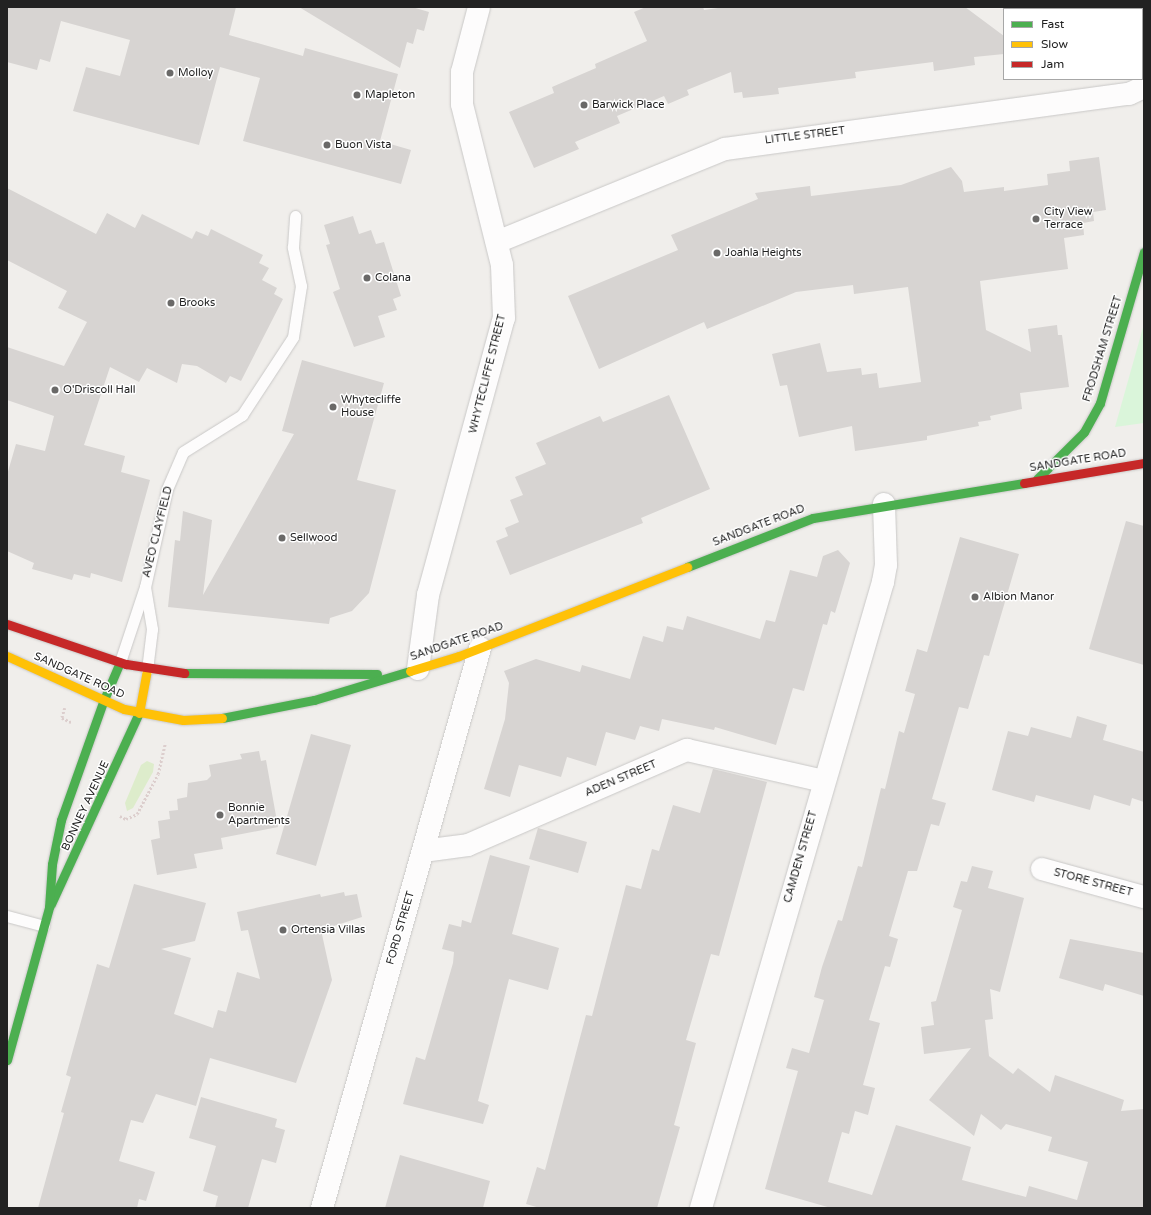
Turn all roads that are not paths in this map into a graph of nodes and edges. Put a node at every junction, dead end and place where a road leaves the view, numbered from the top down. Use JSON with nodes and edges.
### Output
{"nodes":[{"id":1,"x":479,"y":7,"type":"edge"},
{"id":2,"x":1139,"y":94,"type":"edge"},
{"id":3,"x":295,"y":216,"type":"dead end"},
{"id":4,"x":497,"y":242,"type":"junction"},
{"id":5,"x":1144,"y":252,"type":"edge"},
{"id":6,"x":1144,"y":463,"type":"edge"},
{"id":7,"x":1037,"y":479,"type":"junction"},
{"id":8,"x":884,"y":504,"type":"junction"},
{"id":9,"x":145,"y":587,"type":"junction"},
{"id":10,"x":7,"y":624,"type":"edge"},
{"id":11,"x":480,"y":648,"type":"junction"},
{"id":12,"x":7,"y":656,"type":"edge"},
{"id":13,"x":120,"y":662,"type":"junction"},
{"id":14,"x":147,"y":670,"type":"junction"},
{"id":15,"x":409,"y":672,"type":"junction"},
{"id":16,"x":103,"y":702,"type":"junction"},
{"id":17,"x":139,"y":713,"type":"junction"},
{"id":18,"x":823,"y":781,"type":"junction"},
{"id":19,"x":423,"y":851,"type":"junction"},
{"id":20,"x":1042,"y":869,"type":"dead end"},
{"id":21,"x":1144,"y":897,"type":"edge"},
{"id":22,"x":49,"y":907,"type":"junction"},
{"id":23,"x":7,"y":916,"type":"edge"},
{"id":24,"x":44,"y":926,"type":"junction"},
{"id":25,"x":7,"y":1060,"type":"edge"},
{"id":26,"x":322,"y":1208,"type":"edge"},
{"id":27,"x":701,"y":1208,"type":"edge"}],
"edges":[{"from":1,"to":4,"type":"street","name":"WHYTECLIFFE STREET"},
{"from":2,"to":4,"type":"street","name":"LITTLE STREET"},
{"from":3,"to":9,"type":"lane","name":"AVEO CLAYFIELD"},
{"from":4,"to":15,"type":"street","name":"WHYTECLIFFE STREET"},
{"from":5,"to":7,"type":"main road","name":"FRODSHAM STREET"},
{"from":6,"to":7,"type":"main road","name":"SANDGATE ROAD"},
{"from":7,"to":8,"type":"main road","name":"SANDGATE ROAD"},
{"from":8,"to":11,"type":"main road","name":"SANDGATE ROAD"},
{"from":8,"to":18,"type":"street","name":"CAMDEN STREET"},
{"from":9,"to":13,"type":"lane","name":"AVEO CLAYFIELD"},
{"from":9,"to":14,"type":"lane","name":"AVEO CLAYFIELD"},
{"from":10,"to":13,"type":"main road","name":"SANDGATE ROAD"},
{"from":11,"to":15,"type":"main road","name":"SANDGATE ROAD"},
{"from":11,"to":19,"type":"street","name":"FORD STREET"},
{"from":12,"to":16,"type":"main road","name":"SANDGATE ROAD"},
{"from":13,"to":14,"type":"main road","name":"SANDGATE ROAD"},
{"from":13,"to":16,"type":"main road","name":"BONNEY AVENUE"},
{"from":14,"to":15,"type":"main road","name":"SANDGATE ROAD"},
{"from":14,"to":17,"type":"main road","name":"BONNEY AVENUE"},
{"from":15,"to":17,"type":"main road","name":"SANDGATE ROAD"},
{"from":16,"to":17,"type":"main road","name":"SANDGATE ROAD"},
{"from":16,"to":22,"type":"main road","name":"BONNEY AVENUE"},
{"from":17,"to":22,"type":"main road","name":"BONNEY AVENUE"},
{"from":18,"to":19,"type":"street","name":"ADEN STREET"},
{"from":18,"to":27,"type":"street","name":"CAMDEN STREET"},
{"from":19,"to":26,"type":"street","name":"FORD STREET"},
{"from":20,"to":21,"type":"street","name":"STORE STREET"},
{"from":22,"to":24,"type":"main road","name":"BONNEY AVENUE"},
{"from":23,"to":24,"type":"lane"},
{"from":24,"to":25,"type":"main road","name":"BONNEY AVENUE"}]}
